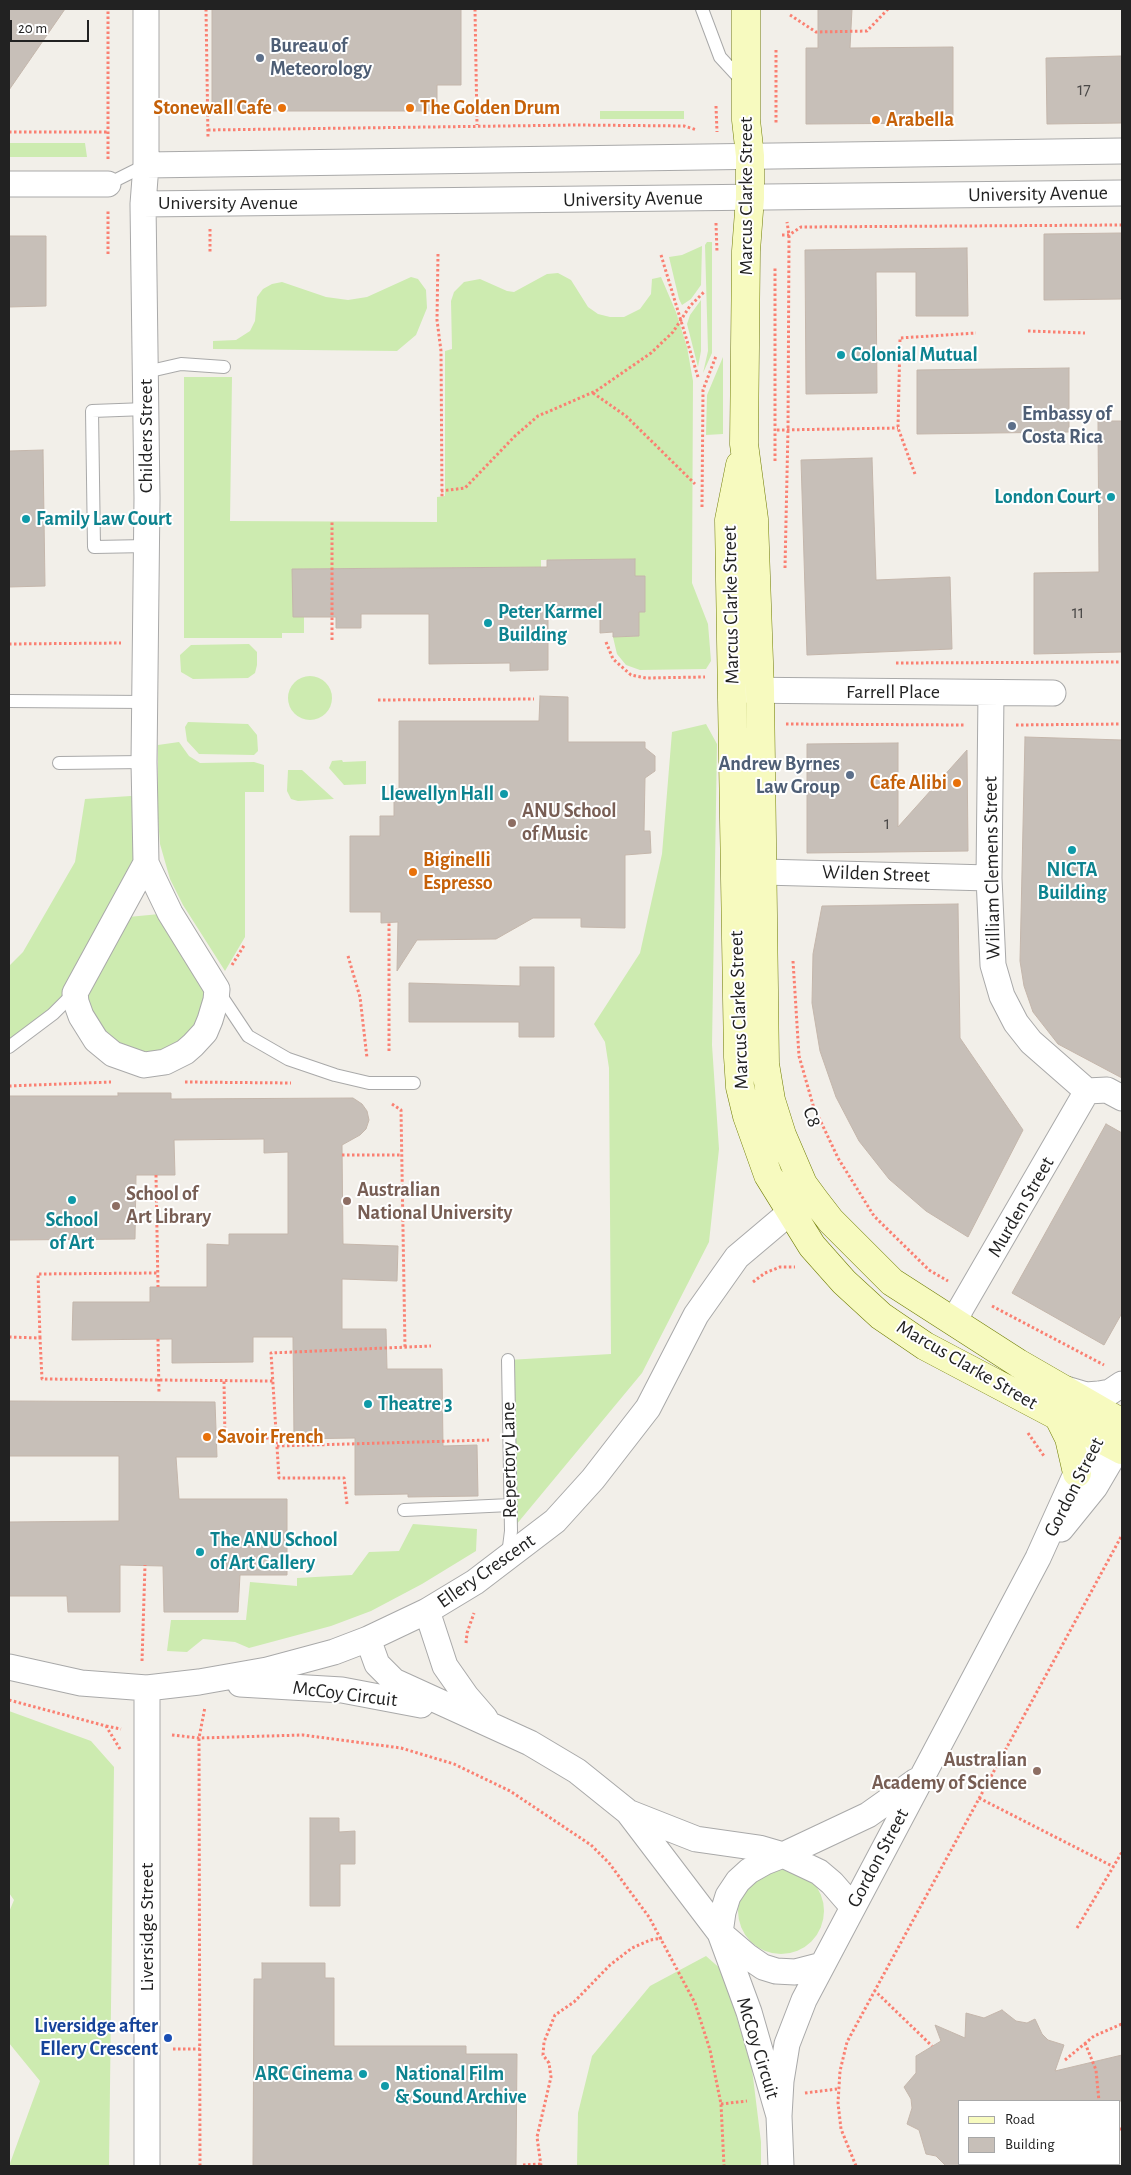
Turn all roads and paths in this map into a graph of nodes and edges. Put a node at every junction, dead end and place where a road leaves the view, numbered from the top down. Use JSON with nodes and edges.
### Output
{"nodes":[{"id":1,"x":108,"y":9,"type":"edge"},
{"id":2,"x":146,"y":9,"type":"edge"},
{"id":3,"x":206,"y":9,"type":"edge"},
{"id":4,"x":475,"y":9,"type":"edge"},
{"id":5,"x":702,"y":9,"type":"edge"},
{"id":6,"x":746,"y":9,"type":"edge"},
{"id":7,"x":888,"y":9,"type":"edge"},
{"id":8,"x":790,"y":15,"type":"dead end"},
{"id":9,"x":746,"y":85,"type":"junction"},
{"id":10,"x":477,"y":125,"type":"junction"},
{"id":11,"x":208,"y":130,"type":"junction"},
{"id":12,"x":699,"y":131,"type":"dead end"},
{"id":13,"x":9,"y":132,"type":"edge"},
{"id":14,"x":108,"y":132,"type":"junction"},
{"id":15,"x":1122,"y":151,"type":"edge"},
{"id":16,"x":750,"y":156,"type":"junction"},
{"id":17,"x":209,"y":164,"type":"junction"},
{"id":18,"x":146,"y":165,"type":"junction"},
{"id":19,"x":9,"y":184,"type":"edge"},
{"id":20,"x":108,"y":184,"type":"junction"},
{"id":21,"x":1122,"y":193,"type":"edge"},
{"id":22,"x":750,"y":198,"type":"junction"},
{"id":23,"x":209,"y":203,"type":"junction"},
{"id":24,"x":144,"y":204,"type":"junction"},
{"id":25,"x":786,"y":219,"type":"dead end"},
{"id":26,"x":1122,"y":226,"type":"edge"},
{"id":27,"x":782,"y":235,"type":"dead end"},
{"id":28,"x":789,"y":235,"type":"junction"},
{"id":29,"x":108,"y":254,"type":"dead end"},
{"id":30,"x":210,"y":254,"type":"dead end"},
{"id":31,"x":438,"y":254,"type":"dead end"},
{"id":32,"x":661,"y":255,"type":"dead end"},
{"id":33,"x":705,"y":291,"type":"dead end"},
{"id":34,"x":682,"y":320,"type":"junction"},
{"id":35,"x":1028,"y":331,"type":"dead end"},
{"id":36,"x":976,"y":333,"type":"dead end"},
{"id":37,"x":1085,"y":333,"type":"dead end"},
{"id":38,"x":224,"y":367,"type":"dead end"},
{"id":39,"x":146,"y":372,"type":"junction"},
{"id":40,"x":698,"y":377,"type":"dead end"},
{"id":41,"x":592,"y":392,"type":"junction"},
{"id":42,"x":146,"y":409,"type":"junction"},
{"id":43,"x":898,"y":428,"type":"junction"},
{"id":44,"x":788,"y":429,"type":"junction"},
{"id":45,"x":777,"y":430,"type":"dead end"},
{"id":46,"x":744,"y":444,"type":"junction"},
{"id":47,"x":915,"y":474,"type":"dead end"},
{"id":48,"x":695,"y":484,"type":"dead end"},
{"id":49,"x":441,"y":491,"type":"junction"},
{"id":50,"x":442,"y":497,"type":"dead end"},
{"id":51,"x":332,"y":521,"type":"dead end"},
{"id":52,"x":146,"y":546,"type":"junction"},
{"id":53,"x":785,"y":576,"type":"dead end"},
{"id":54,"x":332,"y":640,"type":"dead end"},
{"id":55,"x":130,"y":642,"type":"dead end"},
{"id":56,"x":606,"y":642,"type":"dead end"},
{"id":57,"x":9,"y":644,"type":"edge"},
{"id":58,"x":1122,"y":662,"type":"edge"},
{"id":59,"x":892,"y":663,"type":"dead end"},
{"id":60,"x":722,"y":683,"type":"junction"},
{"id":61,"x":771,"y":691,"type":"junction"},
{"id":62,"x":991,"y":692,"type":"junction"},
{"id":63,"x":1054,"y":693,"type":"dead end"},
{"id":64,"x":378,"y":700,"type":"dead end"},
{"id":65,"x":534,"y":700,"type":"dead end"},
{"id":66,"x":9,"y":701,"type":"edge"},
{"id":67,"x":145,"y":702,"type":"junction"},
{"id":68,"x":1122,"y":724,"type":"edge"},
{"id":69,"x":991,"y":725,"type":"junction"},
{"id":70,"x":144,"y":762,"type":"junction"},
{"id":71,"x":59,"y":763,"type":"dead end"},
{"id":72,"x":146,"y":863,"type":"junction"},
{"id":73,"x":763,"y":872,"type":"junction"},
{"id":74,"x":989,"y":878,"type":"junction"},
{"id":75,"x":389,"y":923,"type":"dead end"},
{"id":76,"x":245,"y":944,"type":"dead end"},
{"id":77,"x":348,"y":956,"type":"dead end"},
{"id":78,"x":793,"y":957,"type":"dead end"},
{"id":79,"x":231,"y":967,"type":"dead end"},
{"id":80,"x":217,"y":989,"type":"junction"},
{"id":81,"x":75,"y":993,"type":"junction"},
{"id":82,"x":9,"y":1047,"type":"edge"},
{"id":83,"x":389,"y":1051,"type":"dead end"},
{"id":84,"x":367,"y":1058,"type":"dead end"},
{"id":85,"x":292,"y":1078,"type":"dead end"},
{"id":86,"x":118,"y":1082,"type":"dead end"},
{"id":87,"x":182,"y":1082,"type":"dead end"},
{"id":88,"x":414,"y":1083,"type":"dead end"},
{"id":89,"x":9,"y":1086,"type":"edge"},
{"id":90,"x":1088,"y":1091,"type":"junction"},
{"id":91,"x":1122,"y":1098,"type":"edge"},
{"id":92,"x":388,"y":1100,"type":"dead end"},
{"id":93,"x":342,"y":1155,"type":"dead end"},
{"id":94,"x":402,"y":1155,"type":"junction"},
{"id":95,"x":156,"y":1175,"type":"dead end"},
{"id":96,"x":802,"y":1206,"type":"junction"},
{"id":97,"x":801,"y":1270,"type":"dead end"},
{"id":98,"x":158,"y":1273,"type":"junction"},
{"id":99,"x":749,"y":1285,"type":"dead end"},
{"id":100,"x":158,"y":1287,"type":"dead end"},
{"id":101,"x":970,"y":1294,"type":"junction"},
{"id":102,"x":956,"y":1324,"type":"junction"},
{"id":103,"x":9,"y":1337,"type":"edge"},
{"id":104,"x":40,"y":1338,"type":"junction"},
{"id":105,"x":158,"y":1339,"type":"dead end"},
{"id":106,"x":431,"y":1346,"type":"dead end"},
{"id":107,"x":404,"y":1348,"type":"junction"},
{"id":108,"x":508,"y":1360,"type":"dead end"},
{"id":109,"x":1115,"y":1376,"type":"edge"},
{"id":110,"x":159,"y":1380,"type":"junction"},
{"id":111,"x":224,"y":1381,"type":"junction"},
{"id":112,"x":274,"y":1381,"type":"junction"},
{"id":113,"x":1066,"y":1389,"type":"junction"},
{"id":114,"x":1010,"y":1390,"type":"junction"},
{"id":115,"x":159,"y":1394,"type":"dead end"},
{"id":116,"x":1058,"y":1416,"type":"junction"},
{"id":117,"x":1026,"y":1430,"type":"dead end"},
{"id":118,"x":1116,"y":1436,"type":"edge"},
{"id":119,"x":266,"y":1438,"type":"dead end"},
{"id":120,"x":277,"y":1438,"type":"junction"},
{"id":121,"x":509,"y":1439,"type":"junction"},
{"id":122,"x":216,"y":1440,"type":"dead end"},
{"id":123,"x":225,"y":1440,"type":"junction"},
{"id":124,"x":234,"y":1441,"type":"dead end"},
{"id":125,"x":278,"y":1446,"type":"junction"},
{"id":126,"x":1048,"y":1462,"type":"dead end"},
{"id":127,"x":1077,"y":1472,"type":"junction"},
{"id":128,"x":347,"y":1504,"type":"dead end"},
{"id":129,"x":510,"y":1506,"type":"junction"},
{"id":130,"x":404,"y":1510,"type":"dead end"},
{"id":131,"x":1122,"y":1535,"type":"edge"},
{"id":132,"x":1038,"y":1558,"type":"junction"},
{"id":133,"x":507,"y":1559,"type":"junction"},
{"id":134,"x":145,"y":1565,"type":"dead end"},
{"id":135,"x":427,"y":1611,"type":"junction"},
{"id":136,"x":474,"y":1611,"type":"dead end"},
{"id":137,"x":368,"y":1639,"type":"junction"},
{"id":138,"x":466,"y":1651,"type":"dead end"},
{"id":139,"x":142,"y":1661,"type":"dead end"},
{"id":140,"x":9,"y":1667,"type":"edge"},
{"id":141,"x":199,"y":1682,"type":"junction"},
{"id":142,"x":147,"y":1688,"type":"junction"},
{"id":143,"x":9,"y":1700,"type":"edge"},
{"id":144,"x":489,"y":1722,"type":"junction"},
{"id":145,"x":106,"y":1726,"type":"junction"},
{"id":146,"x":147,"y":1732,"type":"junction"},
{"id":147,"x":199,"y":1738,"type":"junction"},
{"id":148,"x":122,"y":1756,"type":"dead end"},
{"id":149,"x":922,"y":1776,"type":"junction"},
{"id":150,"x":979,"y":1798,"type":"junction"},
{"id":151,"x":628,"y":1812,"type":"junction"},
{"id":152,"x":1122,"y":1852,"type":"edge"},
{"id":153,"x":783,"y":1855,"type":"junction"},
{"id":154,"x":1114,"y":1867,"type":"junction"},
{"id":155,"x":852,"y":1906,"type":"junction"},
{"id":156,"x":1077,"y":1928,"type":"dead end"},
{"id":157,"x":720,"y":1933,"type":"junction"},
{"id":158,"x":662,"y":1938,"type":"junction"},
{"id":159,"x":822,"y":1964,"type":"junction"},
{"id":160,"x":874,"y":1990,"type":"junction"},
{"id":161,"x":1122,"y":2024,"type":"edge"},
{"id":162,"x":1085,"y":2043,"type":"junction"},
{"id":163,"x":932,"y":2046,"type":"dead end"},
{"id":164,"x":1065,"y":2060,"type":"dead end"},
{"id":165,"x":1099,"y":2100,"type":"edge"},
{"id":166,"x":779,"y":2116,"type":"junction"},
{"id":167,"x":523,"y":2165,"type":"edge"},
{"id":168,"x":541,"y":2165,"type":"edge"},
{"id":169,"x":147,"y":2166,"type":"edge"},
{"id":170,"x":200,"y":2166,"type":"edge"},
{"id":171,"x":724,"y":2166,"type":"edge"},
{"id":172,"x":781,"y":2166,"type":"edge"},
{"id":173,"x":856,"y":2166,"type":"edge"}],
"edges":[{"from":1,"to":14,"type":"path"},
{"from":2,"to":18,"type":"street","name":"Childers Street"},
{"from":3,"to":11,"type":"path"},
{"from":4,"to":10,"type":"path"},
{"from":5,"to":9,"type":"lane"},
{"from":6,"to":9,"type":"street","name":"Marcus Clarke Street"},
{"from":7,"to":8,"type":"path"},
{"from":9,"to":16,"type":"street","name":"Marcus Clarke Street"},
{"from":10,"to":11,"type":"path"},
{"from":10,"to":12,"type":"path"},
{"from":11,"to":17,"type":"path"},
{"from":13,"to":14,"type":"path"},
{"from":14,"to":20,"type":"path"},
{"from":15,"to":16,"type":"street","name":"University Avenue"},
{"from":16,"to":17,"type":"street","name":"University Avenue"},
{"from":16,"to":22,"type":"street","name":"Marcus Clarke Street"},
{"from":17,"to":18,"type":"street","name":"University Avenue"},
{"from":18,"to":20,"type":"lane"},
{"from":18,"to":24,"type":"street","name":"Childers Street"},
{"from":19,"to":20,"type":"street"},
{"from":20,"to":29,"type":"path"},
{"from":21,"to":22,"type":"street","name":"University Avenue"},
{"from":22,"to":23,"type":"street","name":"University Avenue"},
{"from":22,"to":46,"type":"street","name":"Marcus Clarke Street"},
{"from":23,"to":24,"type":"street","name":"University Avenue"},
{"from":23,"to":30,"type":"path"},
{"from":24,"to":39,"type":"street","name":"Childers Street"},
{"from":25,"to":28,"type":"path"},
{"from":26,"to":28,"type":"path"},
{"from":27,"to":28,"type":"path"},
{"from":28,"to":44,"type":"path"},
{"from":31,"to":49,"type":"path"},
{"from":32,"to":34,"type":"path"},
{"from":33,"to":34,"type":"path"},
{"from":34,"to":40,"type":"path"},
{"from":34,"to":41,"type":"path"},
{"from":35,"to":37,"type":"path"},
{"from":36,"to":43,"type":"path"},
{"from":38,"to":39,"type":"lane"},
{"from":39,"to":42,"type":"street","name":"Childers Street"},
{"from":41,"to":48,"type":"path"},
{"from":41,"to":49,"type":"path"},
{"from":42,"to":52,"type":"street","name":"Childers Street"},
{"from":42,"to":52,"type":"lane"},
{"from":43,"to":44,"type":"path"},
{"from":43,"to":47,"type":"path"},
{"from":44,"to":45,"type":"path"},
{"from":44,"to":53,"type":"path"},
{"from":46,"to":60,"type":"street","name":"Marcus Clarke Street"},
{"from":46,"to":61,"type":"street","name":"Marcus Clarke Street"},
{"from":49,"to":50,"type":"path"},
{"from":51,"to":54,"type":"path"},
{"from":52,"to":67,"type":"street","name":"Childers Street"},
{"from":55,"to":57,"type":"path"},
{"from":56,"to":60,"type":"path"},
{"from":58,"to":59,"type":"path"},
{"from":60,"to":61,"type":"street","name":"Farrell Place"},
{"from":60,"to":96,"type":"street","name":"Marcus Clarke Street"},
{"from":61,"to":62,"type":"street","name":"Farrell Place"},
{"from":61,"to":69,"type":"path"},
{"from":61,"to":73,"type":"street","name":"Marcus Clarke Street"},
{"from":62,"to":63,"type":"street","name":"Farrell Place"},
{"from":62,"to":69,"type":"street","name":"William Clemens Street"},
{"from":64,"to":65,"type":"path"},
{"from":66,"to":67,"type":"lane"},
{"from":67,"to":70,"type":"street","name":"Childers Street"},
{"from":68,"to":69,"type":"path"},
{"from":69,"to":74,"type":"street","name":"William Clemens Street"},
{"from":70,"to":71,"type":"lane"},
{"from":70,"to":72,"type":"street","name":"Childers Street"},
{"from":72,"to":80,"type":"street"},
{"from":72,"to":81,"type":"street"},
{"from":73,"to":74,"type":"street","name":"Wilden Street"},
{"from":73,"to":96,"type":"street","name":"Marcus Clarke Street"},
{"from":74,"to":90,"type":"street","name":"William Clemens Street"},
{"from":75,"to":83,"type":"path"},
{"from":76,"to":79,"type":"path"},
{"from":77,"to":84,"type":"path"},
{"from":78,"to":101,"type":"path"},
{"from":80,"to":81,"type":"street"},
{"from":80,"to":88,"type":"lane"},
{"from":81,"to":82,"type":"lane"},
{"from":85,"to":87,"type":"path"},
{"from":86,"to":89,"type":"path"},
{"from":90,"to":91,"type":"street"},
{"from":90,"to":101,"type":"street","name":"Murden Street"},
{"from":92,"to":94,"type":"path"},
{"from":93,"to":94,"type":"path"},
{"from":94,"to":107,"type":"path"},
{"from":95,"to":98,"type":"path"},
{"from":96,"to":102,"type":"street","name":"Marcus Clarke Street"},
{"from":96,"to":114,"type":"street","name":"Marcus Clarke Street"},
{"from":96,"to":133,"type":"street","name":"Ellery Crescent"},
{"from":97,"to":99,"type":"path"},
{"from":98,"to":100,"type":"path"},
{"from":98,"to":104,"type":"path"},
{"from":101,"to":102,"type":"street","name":"Murden Street"},
{"from":101,"to":109,"type":"path"},
{"from":102,"to":113,"type":"street","name":"Marcus Clarke Street"},
{"from":102,"to":114,"type":"street"},
{"from":103,"to":104,"type":"path"},
{"from":104,"to":110,"type":"path"},
{"from":105,"to":110,"type":"path"},
{"from":106,"to":107,"type":"path"},
{"from":107,"to":112,"type":"path"},
{"from":108,"to":121,"type":"lane","name":"Repertory Lane"},
{"from":109,"to":113,"type":"street"},
{"from":110,"to":111,"type":"path"},
{"from":110,"to":115,"type":"path"},
{"from":111,"to":112,"type":"path"},
{"from":111,"to":123,"type":"path"},
{"from":112,"to":120,"type":"path"},
{"from":113,"to":118,"type":"street","name":"Marcus Clarke Street"},
{"from":114,"to":116,"type":"street","name":"Marcus Clarke Street"},
{"from":116,"to":118,"type":"street","name":"Marcus Clarke Street"},
{"from":116,"to":127,"type":"street"},
{"from":117,"to":126,"type":"path"},
{"from":118,"to":127,"type":"street","name":"Gordon Street"},
{"from":118,"to":132,"type":"street","name":"Gordon Street"},
{"from":119,"to":120,"type":"path"},
{"from":120,"to":125,"type":"path"},
{"from":121,"to":125,"type":"path"},
{"from":121,"to":129,"type":"lane","name":"Repertory Lane"},
{"from":122,"to":123,"type":"path"},
{"from":123,"to":124,"type":"path"},
{"from":125,"to":128,"type":"path"},
{"from":127,"to":132,"type":"street","name":"Gordon Street"},
{"from":129,"to":130,"type":"lane"},
{"from":129,"to":133,"type":"lane","name":"Repertory Lane"},
{"from":131,"to":150,"type":"path"},
{"from":132,"to":149,"type":"street","name":"Gordon Street"},
{"from":133,"to":135,"type":"street","name":"Ellery Crescent"},
{"from":134,"to":139,"type":"path"},
{"from":135,"to":137,"type":"street","name":"Ellery Crescent"},
{"from":135,"to":144,"type":"street","name":"McCoy Circuit"},
{"from":136,"to":138,"type":"path"},
{"from":137,"to":141,"type":"street","name":"Ellery Crescent"},
{"from":137,"to":144,"type":"street","name":"McCoy Circuit"},
{"from":140,"to":142,"type":"street","name":"Ellery Crescent"},
{"from":141,"to":142,"type":"street","name":"Ellery Crescent"},
{"from":141,"to":144,"type":"street","name":"McCoy Circuit"},
{"from":142,"to":146,"type":"street","name":"Liversidge Street"},
{"from":143,"to":145,"type":"path"},
{"from":144,"to":151,"type":"street","name":"McCoy Circuit"},
{"from":145,"to":146,"type":"path"},
{"from":145,"to":148,"type":"path"},
{"from":146,"to":147,"type":"path"},
{"from":146,"to":169,"type":"street","name":"Liversidge Street"},
{"from":147,"to":158,"type":"path"},
{"from":147,"to":170,"type":"path"},
{"from":149,"to":153,"type":"street"},
{"from":149,"to":155,"type":"street","name":"Gordon Street"},
{"from":150,"to":154,"type":"path"},
{"from":150,"to":160,"type":"path"},
{"from":151,"to":153,"type":"street","name":"McCoy Circuit"},
{"from":151,"to":157,"type":"street","name":"McCoy Circuit"},
{"from":152,"to":154,"type":"path"},
{"from":153,"to":155,"type":"street","name":"McCoy Circuit"},
{"from":153,"to":157,"type":"street","name":"McCoy Circuit"},
{"from":154,"to":156,"type":"path"},
{"from":155,"to":159,"type":"street","name":"Gordon Street"},
{"from":157,"to":159,"type":"street","name":"McCoy Circuit"},
{"from":157,"to":166,"type":"street","name":"McCoy Circuit"},
{"from":158,"to":168,"type":"path"},
{"from":158,"to":171,"type":"path"},
{"from":159,"to":166,"type":"street","name":"Gordon Street"},
{"from":160,"to":163,"type":"path"},
{"from":160,"to":173,"type":"path"},
{"from":161,"to":162,"type":"path"},
{"from":162,"to":164,"type":"path"},
{"from":162,"to":165,"type":"path"},
{"from":166,"to":172,"type":"street","name":"McCoy Circuit"},
{"from":167,"to":168,"type":"path"}]}
